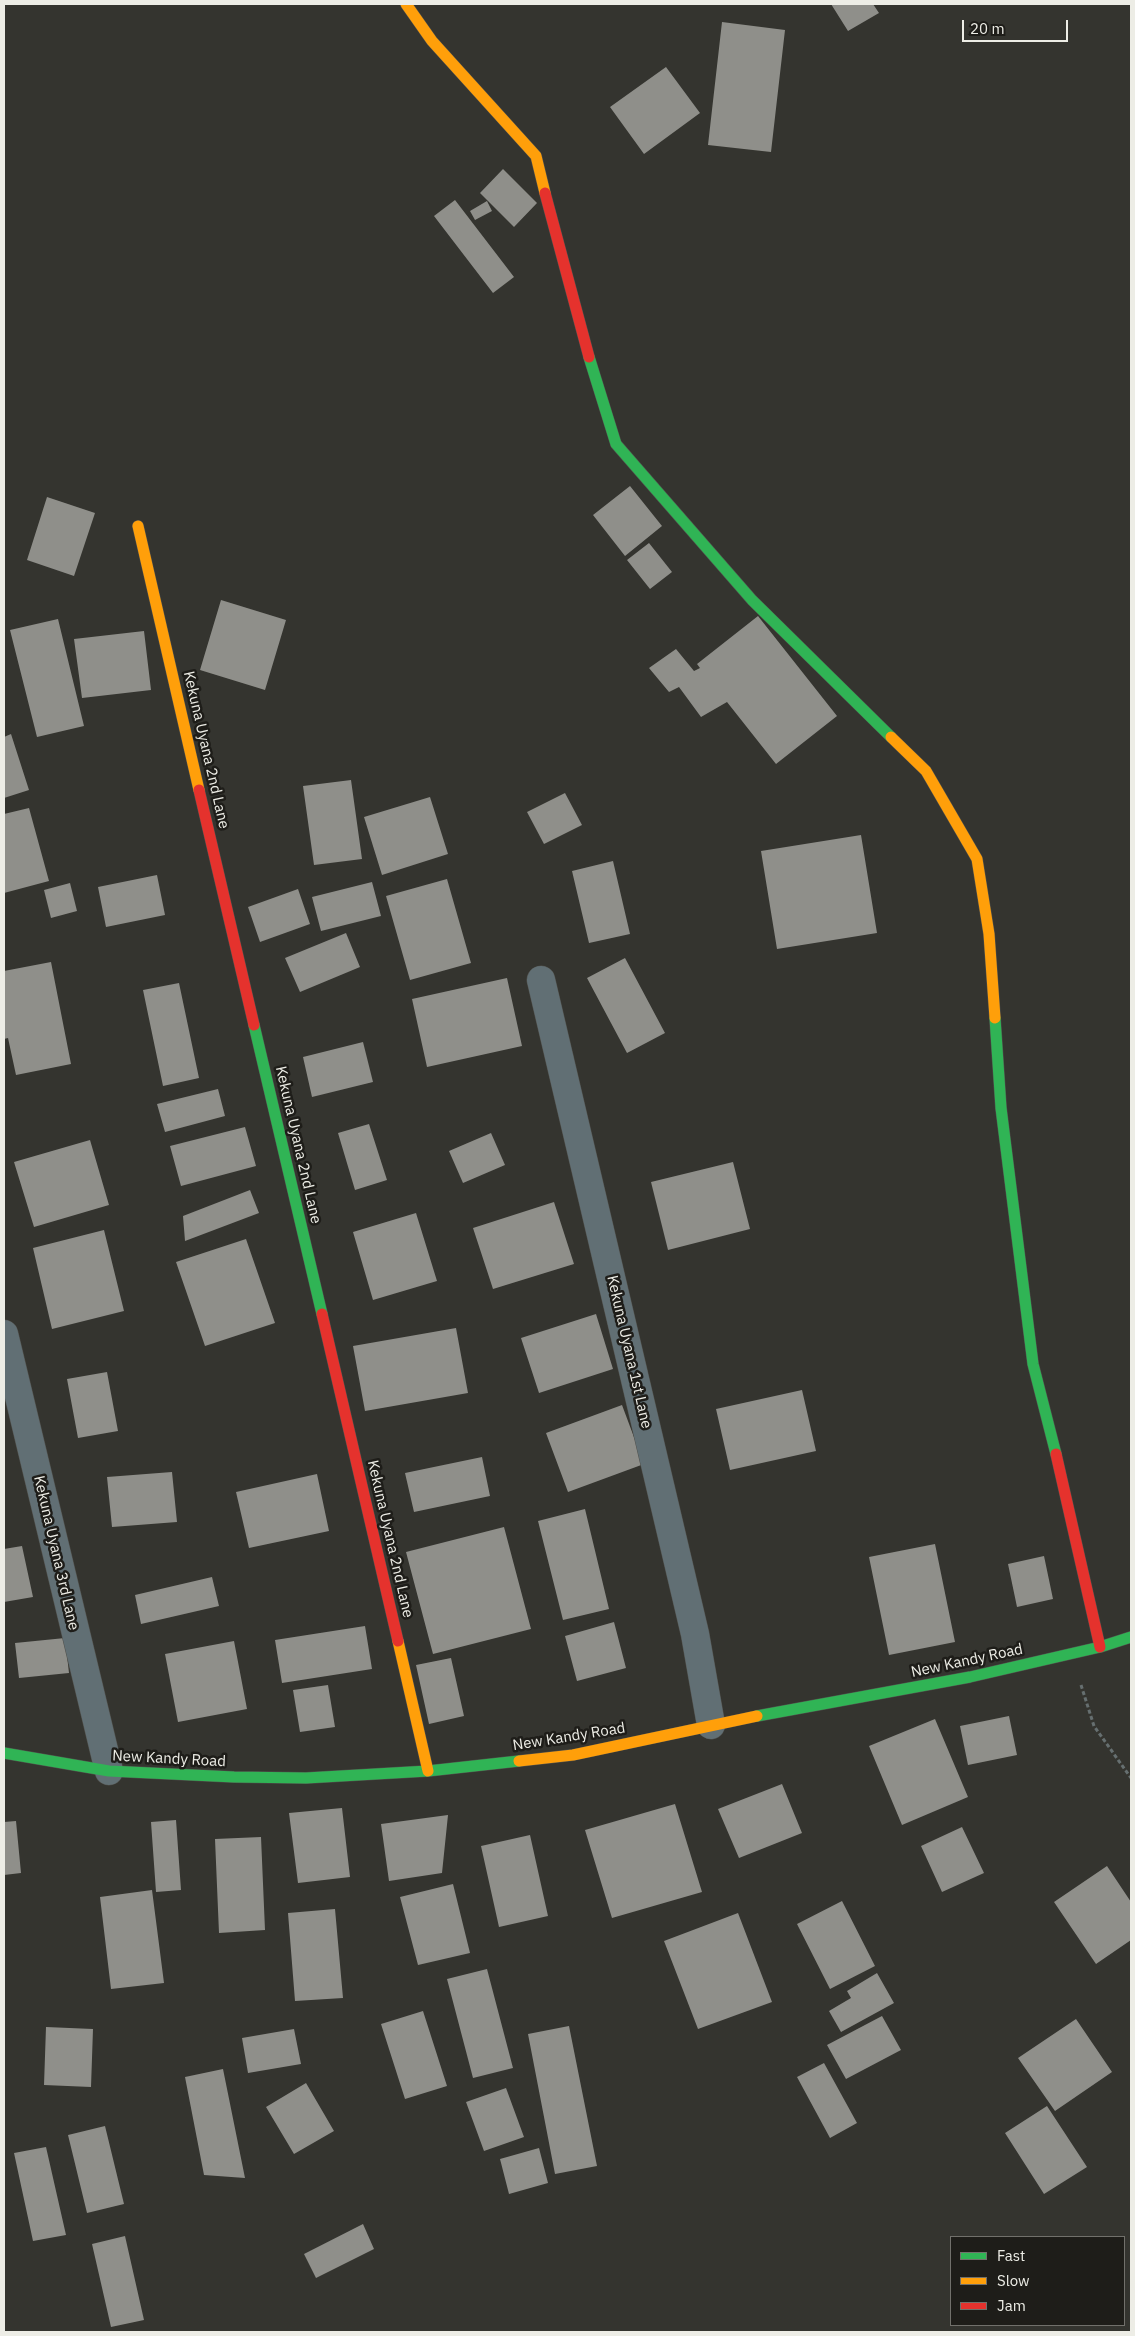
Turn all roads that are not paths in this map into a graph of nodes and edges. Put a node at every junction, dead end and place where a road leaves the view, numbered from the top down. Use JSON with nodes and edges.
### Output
{"nodes":[{"id":1,"x":406,"y":4,"type":"edge"},
{"id":2,"x":138,"y":526,"type":"dead end"},
{"id":3,"x":541,"y":980,"type":"dead end"},
{"id":4,"x":4,"y":1334,"type":"edge"},
{"id":5,"x":1131,"y":1637,"type":"edge"},
{"id":6,"x":1100,"y":1647,"type":"junction"},
{"id":7,"x":711,"y":1725,"type":"junction"},
{"id":8,"x":4,"y":1753,"type":"edge"},
{"id":9,"x":108,"y":1771,"type":"junction"},
{"id":10,"x":428,"y":1771,"type":"junction"}],
"edges":[{"from":1,"to":6,"type":"street"},
{"from":2,"to":10,"type":"street","name":"Kekuna Uyana 2nd Lane"},
{"from":3,"to":7,"type":"street","name":"Kekuna Uyana 1st Lane"},
{"from":4,"to":9,"type":"street","name":"Kekuna Uyana 3rd Lane"},
{"from":5,"to":6,"type":"street","name":"New Kandy Road"},
{"from":6,"to":7,"type":"street","name":"New Kandy Road"},
{"from":7,"to":10,"type":"street","name":"New Kandy Road"},
{"from":8,"to":9,"type":"street","name":"New Kandy Road"},
{"from":9,"to":10,"type":"street","name":"New Kandy Road"}]}
